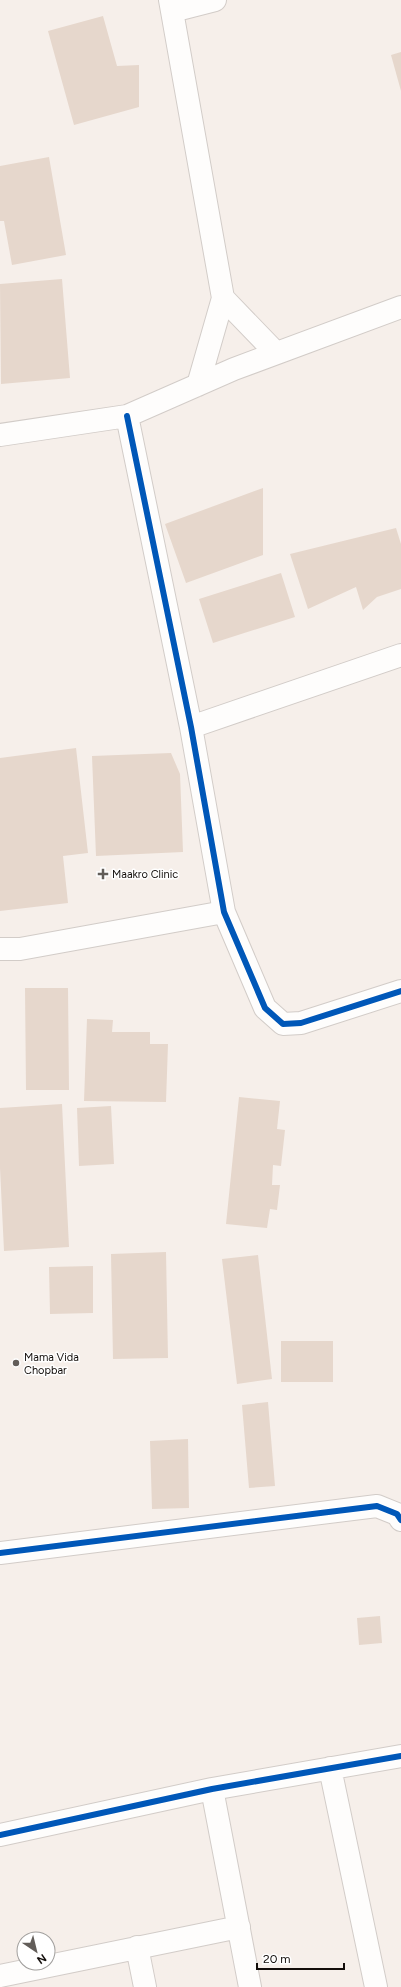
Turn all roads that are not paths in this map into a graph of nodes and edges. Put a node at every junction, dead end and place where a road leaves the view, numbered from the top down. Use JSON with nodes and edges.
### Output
{"nodes":[{"id":1,"x":215,"y":0,"type":"edge"},
{"id":2,"x":171,"y":5,"type":"edge"},
{"id":3,"x":223,"y":298,"type":"junction"},
{"id":4,"x":401,"y":307,"type":"edge"},
{"id":5,"x":276,"y":353,"type":"junction"},
{"id":6,"x":198,"y":385,"type":"junction"},
{"id":7,"x":127,"y":416,"type":"junction"},
{"id":8,"x":0,"y":435,"type":"edge"},
{"id":9,"x":401,"y":655,"type":"edge"},
{"id":10,"x":191,"y":727,"type":"junction"},
{"id":11,"x":224,"y":912,"type":"junction"},
{"id":12,"x":0,"y":949,"type":"edge"},
{"id":13,"x":401,"y":991,"type":"edge"},
{"id":14,"x":401,"y":1520,"type":"edge"},
{"id":15,"x":0,"y":1553,"type":"edge"},
{"id":16,"x":401,"y":1756,"type":"edge"},
{"id":17,"x":330,"y":1768,"type":"junction"},
{"id":18,"x":212,"y":1789,"type":"junction"},
{"id":19,"x":0,"y":1835,"type":"edge"},
{"id":20,"x":239,"y":1928,"type":"junction"},
{"id":21,"x":137,"y":1947,"type":"junction"},
{"id":22,"x":0,"y":1976,"type":"edge"},
{"id":23,"x":145,"y":1987,"type":"edge"},
{"id":24,"x":250,"y":1987,"type":"edge"},
{"id":25,"x":376,"y":1987,"type":"edge"}],
"edges":[{"from":1,"to":2,"type":"street"},
{"from":2,"to":3,"type":"street"},
{"from":3,"to":5,"type":"street"},
{"from":3,"to":6,"type":"street"},
{"from":4,"to":5,"type":"street"},
{"from":5,"to":6,"type":"street"},
{"from":6,"to":7,"type":"street"},
{"from":7,"to":8,"type":"street"},
{"from":7,"to":10,"type":"street"},
{"from":9,"to":10,"type":"street"},
{"from":10,"to":11,"type":"street"},
{"from":11,"to":12,"type":"street"},
{"from":11,"to":13,"type":"street"},
{"from":14,"to":15,"type":"street"},
{"from":16,"to":17,"type":"street"},
{"from":17,"to":18,"type":"street"},
{"from":17,"to":25,"type":"street"},
{"from":18,"to":19,"type":"street"},
{"from":18,"to":20,"type":"street"},
{"from":20,"to":21,"type":"street"},
{"from":20,"to":24,"type":"street"},
{"from":21,"to":22,"type":"street"},
{"from":21,"to":23,"type":"street"}]}
